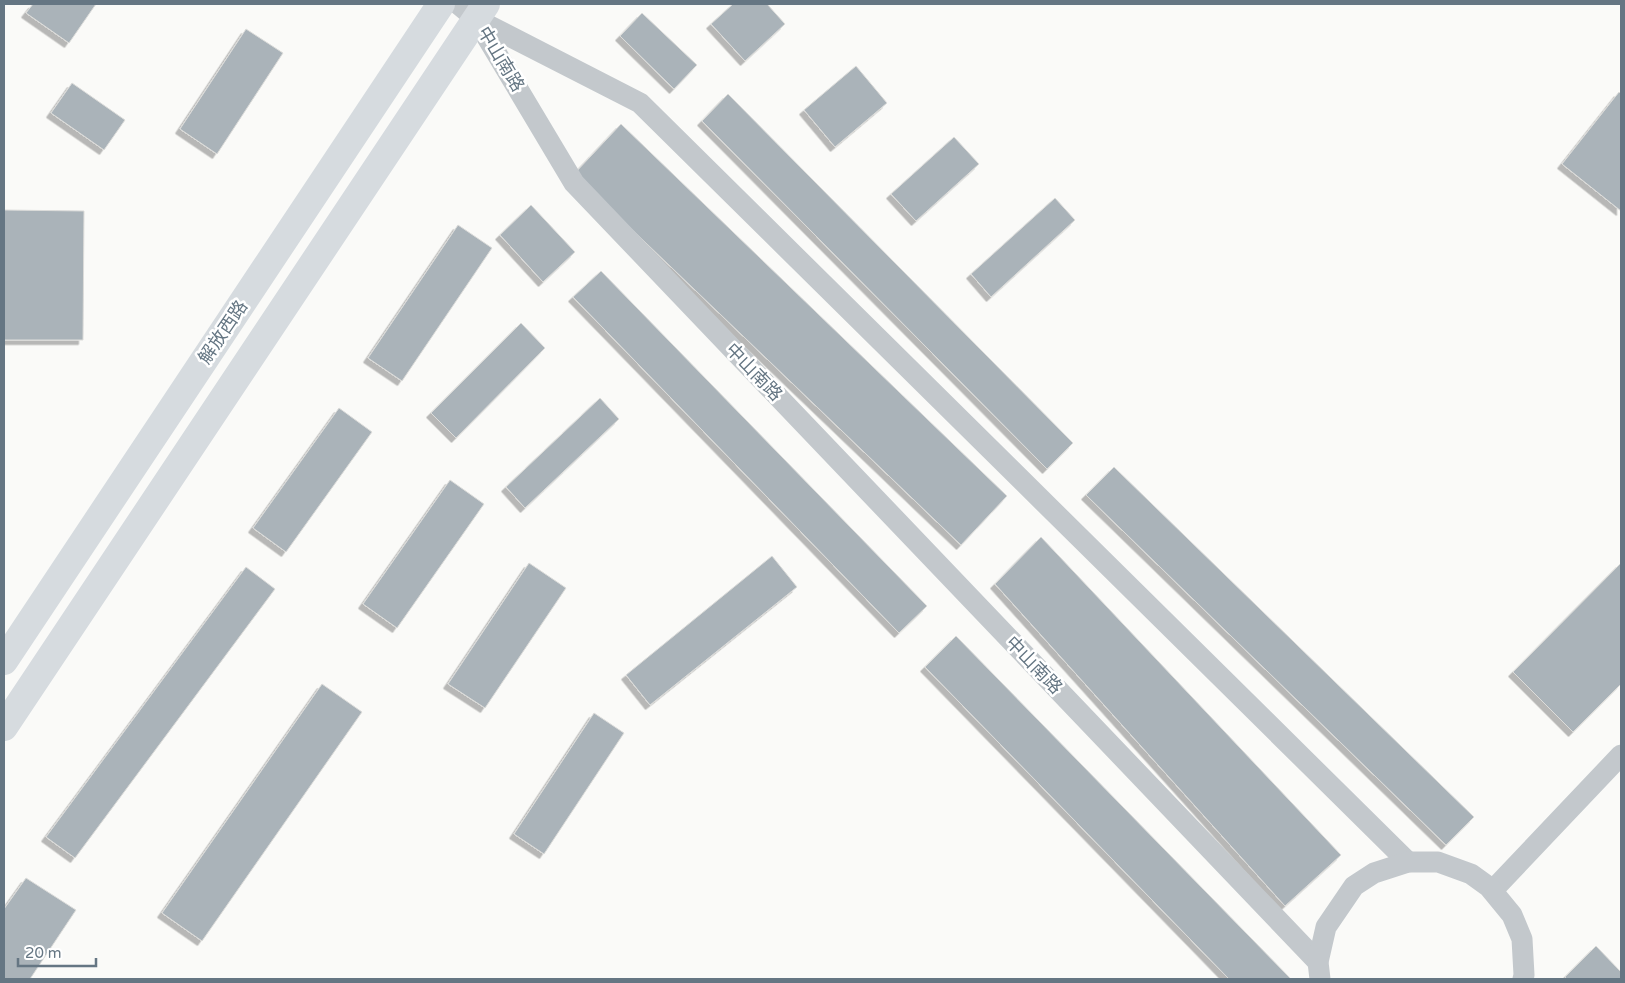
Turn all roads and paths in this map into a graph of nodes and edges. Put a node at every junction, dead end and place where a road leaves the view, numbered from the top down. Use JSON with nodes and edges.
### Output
{"nodes":[{"id":1,"x":441,"y":4,"type":"edge"},
{"id":2,"x":473,"y":9,"type":"edge"},
{"id":3,"x":4,"y":661,"type":"edge"},
{"id":4,"x":4,"y":727,"type":"edge"},
{"id":5,"x":1621,"y":755,"type":"edge"},
{"id":6,"x":1408,"y":862,"type":"junction"},
{"id":7,"x":1493,"y":890,"type":"junction"},
{"id":8,"x":1319,"y":971,"type":"edge"},
{"id":9,"x":1525,"y":978,"type":"edge"}],
"edges":[{"from":1,"to":3,"type":"main road","name":"解放西路"},
{"from":2,"to":4,"type":"main road"},
{"from":2,"to":6,"type":"street","name":"中山南路"},
{"from":2,"to":8,"type":"street","name":"中山南路"},
{"from":5,"to":7,"type":"street"},
{"from":6,"to":7,"type":"street"},
{"from":6,"to":8,"type":"street"},
{"from":7,"to":9,"type":"street"}]}
